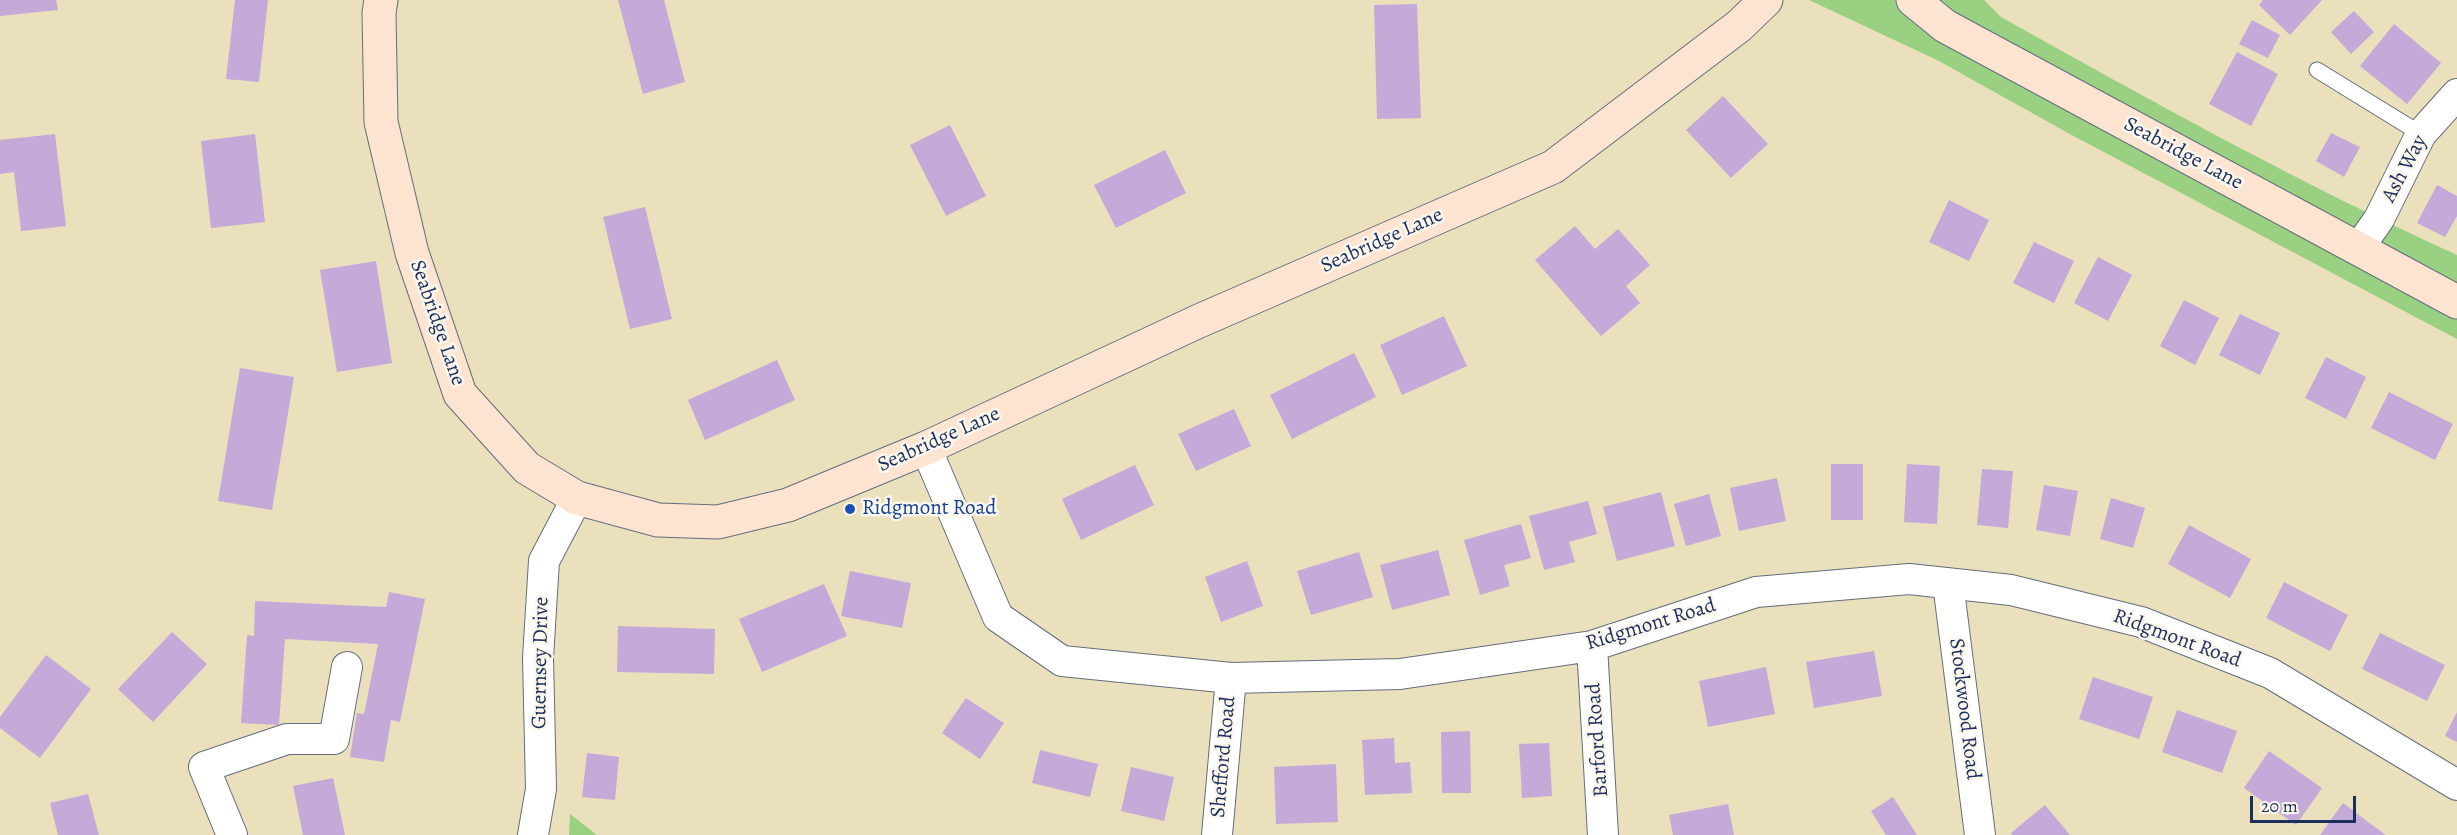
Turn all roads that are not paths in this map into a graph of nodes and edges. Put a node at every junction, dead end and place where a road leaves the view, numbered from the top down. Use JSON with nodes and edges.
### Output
{"nodes":[{"id":1,"x":381,"y":0,"type":"edge"},
{"id":2,"x":1766,"y":0,"type":"edge"},
{"id":3,"x":1913,"y":0,"type":"edge"},
{"id":4,"x":2317,"y":70,"type":"dead end"},
{"id":5,"x":2457,"y":94,"type":"edge"},
{"id":6,"x":2421,"y":134,"type":"junction"},
{"id":7,"x":2358,"y":249,"type":"junction"},
{"id":8,"x":2457,"y":302,"type":"edge"},
{"id":9,"x":926,"y":448,"type":"junction"},
{"id":10,"x":577,"y":498,"type":"junction"},
{"id":11,"x":1948,"y":583,"type":"junction"},
{"id":12,"x":1592,"y":646,"type":"junction"},
{"id":13,"x":347,"y":667,"type":"dead end"},
{"id":14,"x":1231,"y":678,"type":"junction"},
{"id":15,"x":2457,"y":785,"type":"edge"},
{"id":16,"x":232,"y":835,"type":"edge"},
{"id":17,"x":533,"y":835,"type":"edge"},
{"id":18,"x":1217,"y":835,"type":"edge"},
{"id":19,"x":1603,"y":835,"type":"edge"},
{"id":20,"x":1980,"y":835,"type":"edge"}],
"edges":[{"from":1,"to":10,"type":"street","name":"Seabridge Lane"},
{"from":2,"to":9,"type":"street","name":"Seabridge Lane"},
{"from":3,"to":7,"type":"street","name":"Seabridge Lane"},
{"from":4,"to":6,"type":"lane"},
{"from":5,"to":6,"type":"street","name":"Ash Way"},
{"from":6,"to":7,"type":"street","name":"Ash Way"},
{"from":7,"to":8,"type":"street","name":"Seabridge Lane"},
{"from":9,"to":10,"type":"street","name":"Seabridge Lane"},
{"from":9,"to":14,"type":"street","name":"Ridgmont Road"},
{"from":10,"to":17,"type":"street","name":"Guernsey Drive"},
{"from":11,"to":12,"type":"street","name":"Ridgmont Road"},
{"from":11,"to":15,"type":"street","name":"Ridgmont Road"},
{"from":11,"to":20,"type":"street","name":"Stockwood Road"},
{"from":12,"to":14,"type":"street","name":"Ridgmont Road"},
{"from":12,"to":19,"type":"street","name":"Barford Road"},
{"from":13,"to":16,"type":"street"},
{"from":14,"to":18,"type":"street","name":"Shefford Road"}]}
